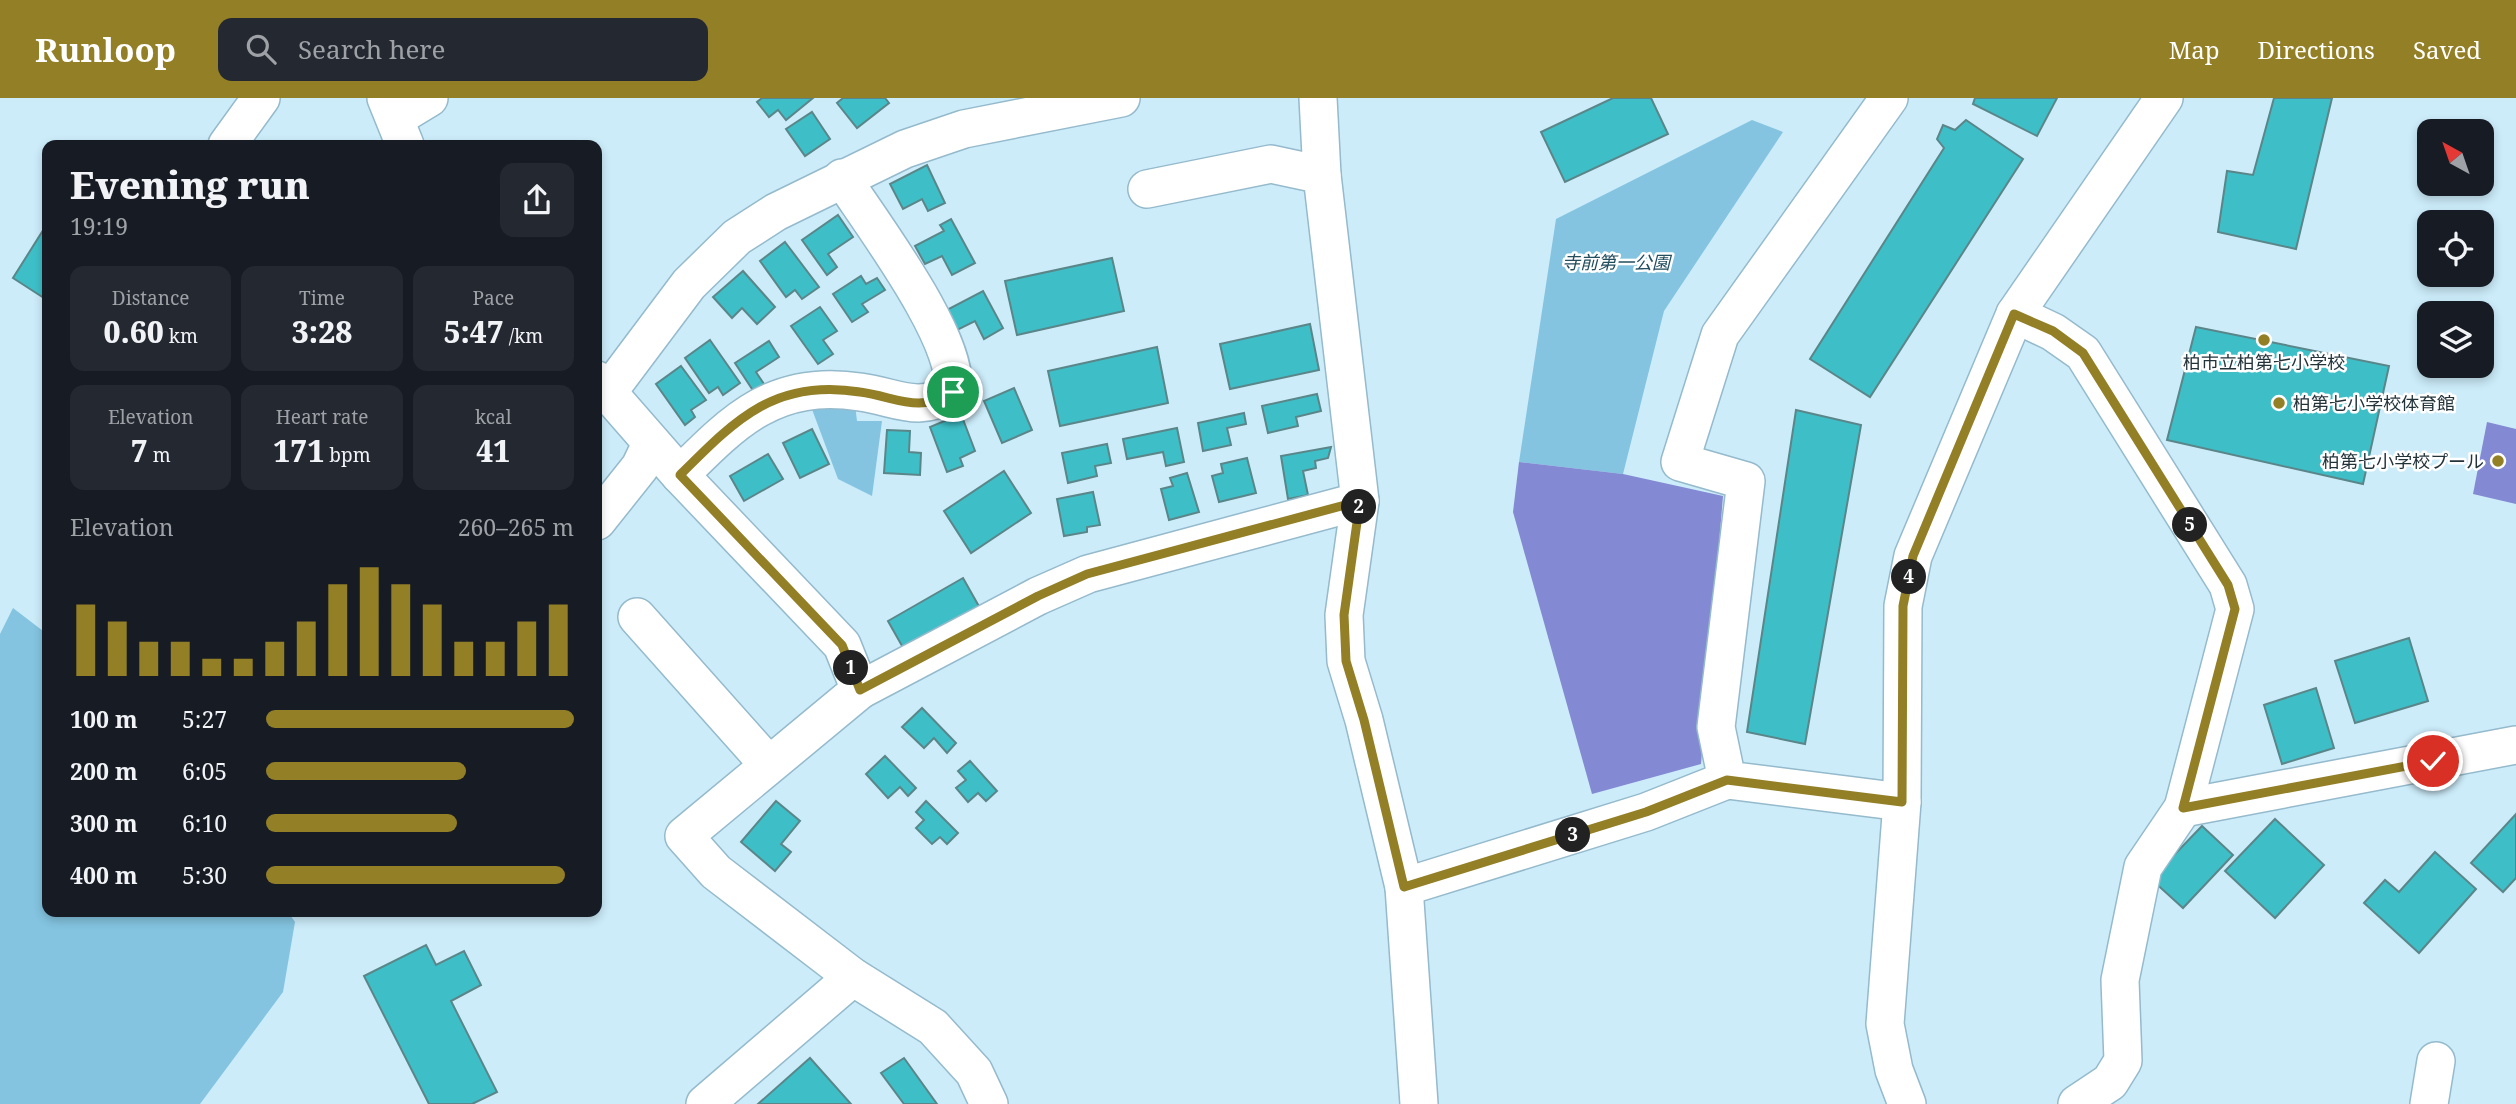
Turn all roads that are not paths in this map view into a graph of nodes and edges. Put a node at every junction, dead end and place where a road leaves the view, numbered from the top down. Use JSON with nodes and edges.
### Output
{"nodes":[{"id":1,"x":261,"y":98,"type":"edge"},
{"id":2,"x":429,"y":98,"type":"edge"},
{"id":3,"x":1121,"y":98,"type":"edge"},
{"id":4,"x":1318,"y":98,"type":"edge"},
{"id":5,"x":1889,"y":98,"type":"edge"},
{"id":6,"x":2164,"y":98,"type":"edge"},
{"id":7,"x":396,"y":120,"type":"edge"},
{"id":8,"x":231,"y":140,"type":"edge"},
{"id":9,"x":1322,"y":175,"type":"junction"},
{"id":10,"x":842,"y":178,"type":"junction"},
{"id":11,"x":1147,"y":189,"type":"dead end"},
{"id":12,"x":2014,"y":314,"type":"junction"},
{"id":13,"x":602,"y":386,"type":"edge"},
{"id":14,"x":651,"y":444,"type":"junction"},
{"id":15,"x":680,"y":475,"type":"junction"},
{"id":16,"x":1360,"y":501,"type":"junction"},
{"id":17,"x":602,"y":515,"type":"edge"},
{"id":18,"x":637,"y":617,"type":"dead end"},
{"id":19,"x":860,"y":690,"type":"junction"},
{"id":20,"x":2516,"y":745,"type":"edge"},
{"id":21,"x":768,"y":764,"type":"junction"},
{"id":22,"x":1727,"y":780,"type":"junction"},
{"id":23,"x":1902,"y":802,"type":"junction"},
{"id":24,"x":2183,"y":808,"type":"junction"},
{"id":25,"x":1404,"y":887,"type":"junction"},
{"id":26,"x":853,"y":977,"type":"junction"},
{"id":27,"x":2436,"y":1061,"type":"dead end"},
{"id":28,"x":705,"y":1104,"type":"edge"},
{"id":29,"x":989,"y":1104,"type":"edge"},
{"id":30,"x":1419,"y":1104,"type":"edge"},
{"id":31,"x":1907,"y":1104,"type":"edge"},
{"id":32,"x":2077,"y":1104,"type":"edge"},
{"id":33,"x":2429,"y":1104,"type":"edge"}],
"edges":[{"from":1,"to":8,"type":"street"},
{"from":2,"to":7,"type":"street"},
{"from":3,"to":10,"type":"street"},
{"from":4,"to":9,"type":"street"},
{"from":5,"to":22,"type":"street"},
{"from":6,"to":12,"type":"street"},
{"from":9,"to":11,"type":"street"},
{"from":9,"to":16,"type":"street"},
{"from":10,"to":13,"type":"street"},
{"from":10,"to":15,"type":"street"},
{"from":12,"to":23,"type":"street"},
{"from":12,"to":24,"type":"street"},
{"from":13,"to":14,"type":"street"},
{"from":14,"to":15,"type":"street"},
{"from":14,"to":17,"type":"street"},
{"from":15,"to":19,"type":"street"},
{"from":16,"to":19,"type":"street"},
{"from":16,"to":25,"type":"street"},
{"from":18,"to":21,"type":"street"},
{"from":19,"to":21,"type":"street"},
{"from":20,"to":24,"type":"street"},
{"from":21,"to":26,"type":"street"},
{"from":22,"to":23,"type":"street"},
{"from":22,"to":25,"type":"street"},
{"from":23,"to":31,"type":"street"},
{"from":24,"to":32,"type":"street"},
{"from":25,"to":30,"type":"street"},
{"from":26,"to":28,"type":"street"},
{"from":26,"to":29,"type":"street"},
{"from":27,"to":33,"type":"street"}]}
